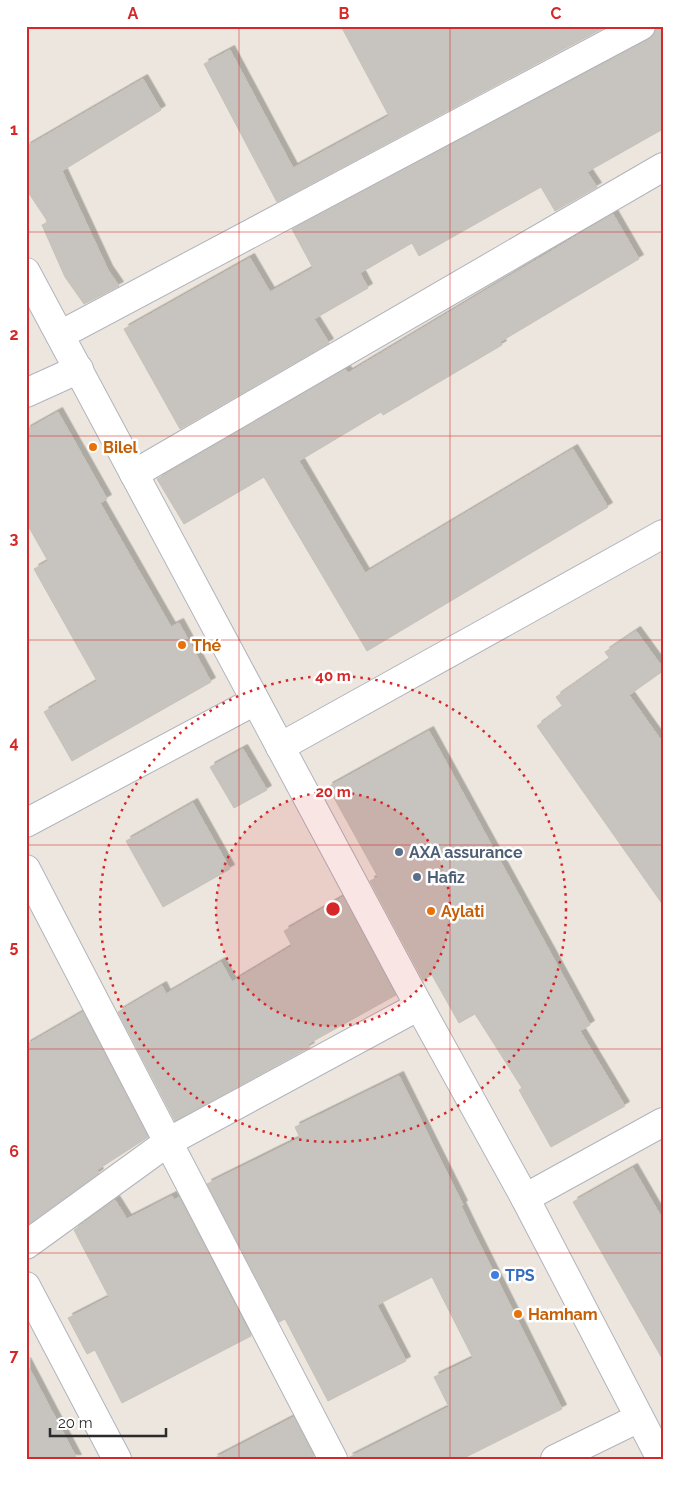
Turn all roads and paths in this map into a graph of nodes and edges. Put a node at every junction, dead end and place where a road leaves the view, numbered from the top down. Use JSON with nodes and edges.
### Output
{"nodes":[{"id":1,"x":641,"y":26,"type":"edge"},
{"id":2,"x":663,"y":167,"type":"edge"},
{"id":3,"x":26,"y":272,"type":"edge"},
{"id":4,"x":60,"y":335,"type":"junction"},
{"id":5,"x":79,"y":369,"type":"junction"},
{"id":6,"x":26,"y":393,"type":"edge"},
{"id":7,"x":134,"y":474,"type":"junction"},
{"id":8,"x":663,"y":534,"type":"edge"},
{"id":9,"x":255,"y":700,"type":"junction"},
{"id":10,"x":280,"y":747,"type":"junction"},
{"id":11,"x":26,"y":823,"type":"edge"},
{"id":12,"x":26,"y":869,"type":"edge"},
{"id":13,"x":419,"y":1006,"type":"junction"},
{"id":14,"x":663,"y":1122,"type":"edge"},
{"id":15,"x":168,"y":1142,"type":"junction"},
{"id":16,"x":525,"y":1198,"type":"junction"},
{"id":17,"x":26,"y":1245,"type":"edge"},
{"id":18,"x":26,"y":1286,"type":"edge"},
{"id":19,"x":639,"y":1418,"type":"junction"},
{"id":20,"x":661,"y":1455,"type":"edge"},
{"id":21,"x":117,"y":1459,"type":"edge"},
{"id":22,"x":333,"y":1459,"type":"edge"},
{"id":23,"x":555,"y":1459,"type":"edge"}],
"edges":[{"from":1,"to":4,"type":"street"},
{"from":2,"to":7,"type":"street"},
{"from":3,"to":4,"type":"street"},
{"from":4,"to":5,"type":"street"},
{"from":5,"to":6,"type":"street"},
{"from":5,"to":7,"type":"street"},
{"from":7,"to":9,"type":"street"},
{"from":8,"to":10,"type":"street"},
{"from":9,"to":10,"type":"street"},
{"from":9,"to":11,"type":"street"},
{"from":10,"to":13,"type":"street"},
{"from":12,"to":15,"type":"street"},
{"from":13,"to":15,"type":"street"},
{"from":13,"to":16,"type":"street"},
{"from":14,"to":16,"type":"street"},
{"from":15,"to":17,"type":"street"},
{"from":15,"to":22,"type":"street"},
{"from":16,"to":19,"type":"street"},
{"from":18,"to":21,"type":"street"},
{"from":19,"to":20,"type":"street"},
{"from":19,"to":23,"type":"street"}]}
